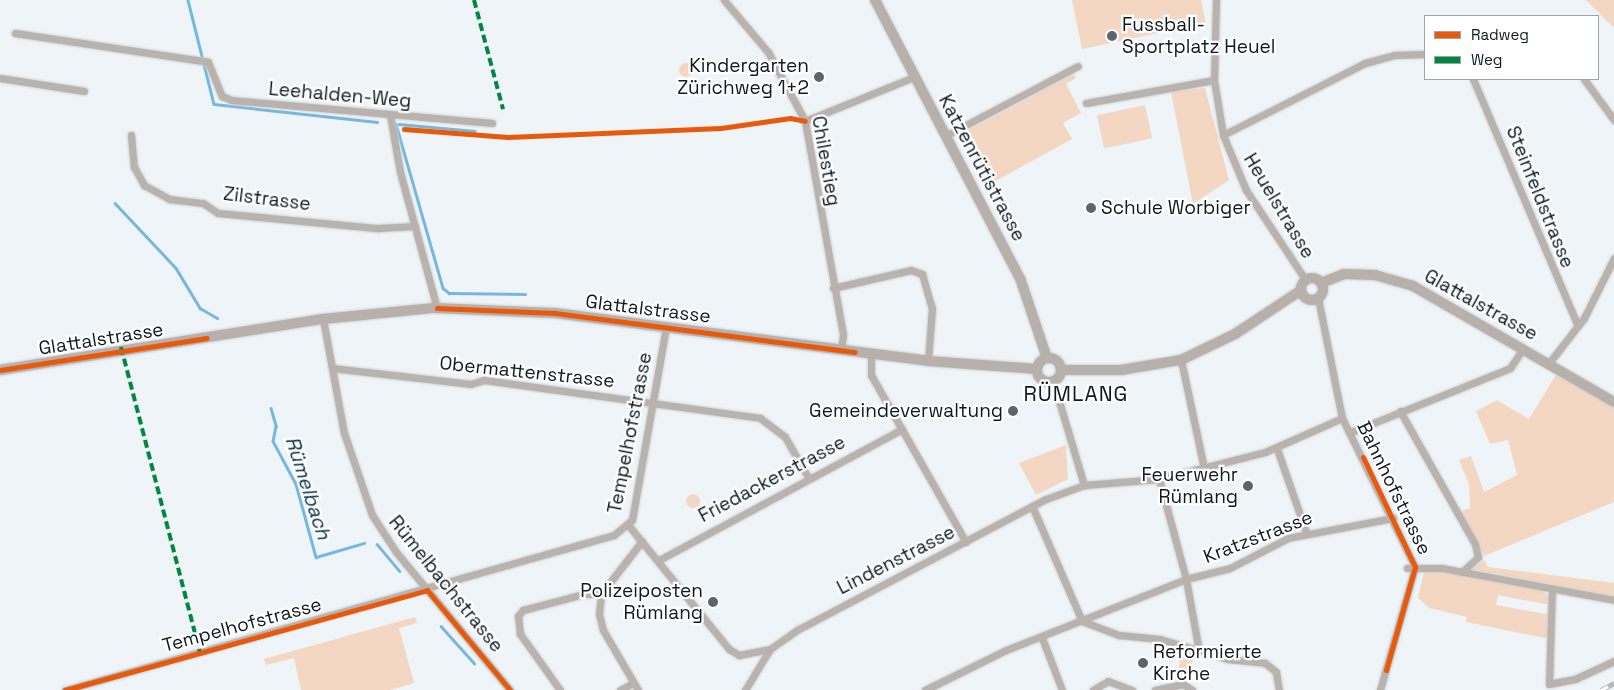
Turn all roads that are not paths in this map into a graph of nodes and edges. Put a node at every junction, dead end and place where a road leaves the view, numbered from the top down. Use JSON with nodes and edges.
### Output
{"nodes":[{"id":1,"x":724,"y":0,"type":"edge"},
{"id":2,"x":875,"y":0,"type":"edge"},
{"id":3,"x":1216,"y":0,"type":"edge"},
{"id":4,"x":15,"y":33,"type":"dead end"},
{"id":5,"x":1424,"y":54,"type":"edge"},
{"id":6,"x":1078,"y":66,"type":"dead end"},
{"id":7,"x":914,"y":77,"type":"junction"},
{"id":8,"x":0,"y":78,"type":"edge"},
{"id":9,"x":1214,"y":80,"type":"junction"},
{"id":10,"x":1473,"y":80,"type":"edge"},
{"id":11,"x":1585,"y":80,"type":"edge"},
{"id":12,"x":84,"y":91,"type":"dead end"},
{"id":13,"x":1086,"y":103,"type":"dead end"},
{"id":14,"x":390,"y":115,"type":"junction"},
{"id":15,"x":1614,"y":120,"type":"edge"},
{"id":16,"x":805,"y":122,"type":"junction"},
{"id":17,"x":492,"y":123,"type":"dead end"},
{"id":18,"x":131,"y":135,"type":"dead end"},
{"id":19,"x":1223,"y":135,"type":"junction"},
{"id":20,"x":945,"y":136,"type":"junction"},
{"id":21,"x":415,"y":226,"type":"junction"},
{"id":22,"x":1614,"y":258,"type":"edge"},
{"id":23,"x":1305,"y":279,"type":"junction"},
{"id":24,"x":1321,"y":283,"type":"junction"},
{"id":25,"x":833,"y":288,"type":"junction"},
{"id":26,"x":1300,"y":291,"type":"junction"},
{"id":27,"x":1318,"y":298,"type":"junction"},
{"id":28,"x":437,"y":308,"type":"junction"},
{"id":29,"x":323,"y":319,"type":"junction"},
{"id":30,"x":1578,"y":326,"type":"junction"},
{"id":31,"x":666,"y":327,"type":"junction"},
{"id":32,"x":1523,"y":349,"type":"junction"},
{"id":33,"x":841,"y":350,"type":"junction"},
{"id":34,"x":870,"y":354,"type":"junction"},
{"id":35,"x":1048,"y":358,"type":"junction"},
{"id":36,"x":1181,"y":360,"type":"junction"},
{"id":37,"x":928,"y":361,"type":"junction"},
{"id":38,"x":1549,"y":363,"type":"junction"},
{"id":39,"x":332,"y":368,"type":"junction"},
{"id":40,"x":1037,"y":369,"type":"junction"},
{"id":41,"x":0,"y":370,"type":"edge"},
{"id":42,"x":1061,"y":370,"type":"junction"},
{"id":43,"x":1054,"y":381,"type":"junction"},
{"id":44,"x":655,"y":402,"type":"junction"},
{"id":45,"x":1614,"y":402,"type":"edge"},
{"id":46,"x":1400,"y":411,"type":"junction"},
{"id":47,"x":1342,"y":418,"type":"junction"},
{"id":48,"x":902,"y":429,"type":"junction"},
{"id":49,"x":1351,"y":432,"type":"junction"},
{"id":50,"x":1277,"y":449,"type":"junction"},
{"id":51,"x":1204,"y":468,"type":"junction"},
{"id":52,"x":808,"y":477,"type":"junction"},
{"id":53,"x":1158,"y":479,"type":"junction"},
{"id":54,"x":1084,"y":485,"type":"junction"},
{"id":55,"x":1032,"y":506,"type":"junction"},
{"id":56,"x":1393,"y":518,"type":"junction"},
{"id":57,"x":629,"y":526,"type":"junction"},
{"id":58,"x":1306,"y":532,"type":"junction"},
{"id":59,"x":642,"y":541,"type":"junction"},
{"id":60,"x":966,"y":542,"type":"junction"},
{"id":61,"x":659,"y":560,"type":"junction"},
{"id":62,"x":1411,"y":568,"type":"junction"},
{"id":63,"x":1462,"y":572,"type":"junction"},
{"id":64,"x":1186,"y":579,"type":"junction"},
{"id":65,"x":1552,"y":588,"type":"junction"},
{"id":66,"x":427,"y":590,"type":"junction"},
{"id":67,"x":601,"y":594,"type":"junction"},
{"id":68,"x":1614,"y":600,"type":"edge"},
{"id":69,"x":1082,"y":621,"type":"junction"},
{"id":70,"x":1042,"y":638,"type":"junction"},
{"id":71,"x":770,"y":650,"type":"junction"},
{"id":72,"x":1198,"y":651,"type":"junction"},
{"id":73,"x":1614,"y":661,"type":"edge"},
{"id":74,"x":633,"y":683,"type":"junction"},
{"id":75,"x":65,"y":690,"type":"edge"},
{"id":76,"x":510,"y":690,"type":"edge"},
{"id":77,"x":560,"y":690,"type":"edge"},
{"id":78,"x":620,"y":690,"type":"edge"},
{"id":79,"x":638,"y":690,"type":"edge"},
{"id":80,"x":744,"y":690,"type":"edge"},
{"id":81,"x":925,"y":690,"type":"edge"},
{"id":82,"x":1062,"y":690,"type":"edge"},
{"id":83,"x":1093,"y":690,"type":"edge"},
{"id":84,"x":1132,"y":690,"type":"edge"},
{"id":85,"x":1155,"y":690,"type":"edge"},
{"id":86,"x":1192,"y":690,"type":"edge"},
{"id":87,"x":1279,"y":690,"type":"edge"},
{"id":88,"x":1380,"y":690,"type":"edge"}],
"edges":[{"from":1,"to":16,"type":"street","name":"Chilestieg"},
{"from":2,"to":7,"type":"street","name":"Katzenrütistrasse"},
{"from":3,"to":9,"type":"street","name":"Heuelstrasse"},
{"from":4,"to":14,"type":"street","name":"Leehalden-Weg"},
{"from":5,"to":19,"type":"street"},
{"from":6,"to":20,"type":"street"},
{"from":7,"to":16,"type":"street"},
{"from":7,"to":20,"type":"street","name":"Katzenrütistrasse"},
{"from":8,"to":12,"type":"street"},
{"from":9,"to":13,"type":"street"},
{"from":9,"to":19,"type":"street","name":"Heuelstrasse"},
{"from":10,"to":30,"type":"street","name":"Steinfeldstrasse"},
{"from":11,"to":15,"type":"street"},
{"from":14,"to":17,"type":"street","name":"Leehalden-Weg"},
{"from":14,"to":21,"type":"street"},
{"from":16,"to":25,"type":"street","name":"Chilestieg"},
{"from":18,"to":21,"type":"street","name":"Zilstrasse"},
{"from":19,"to":23,"type":"street","name":"Heuelstrasse"},
{"from":20,"to":35,"type":"street","name":"Katzenrütistrasse"},
{"from":21,"to":28,"type":"street"},
{"from":22,"to":30,"type":"street"},
{"from":23,"to":24,"type":"street"},
{"from":23,"to":26,"type":"street"},
{"from":24,"to":27,"type":"street"},
{"from":24,"to":32,"type":"street","name":"Glattalstrasse"},
{"from":25,"to":33,"type":"street","name":"Chilestieg"},
{"from":25,"to":37,"type":"street"},
{"from":26,"to":27,"type":"street"},
{"from":26,"to":36,"type":"street"},
{"from":27,"to":47,"type":"street","name":"Bahnhofstrasse"},
{"from":28,"to":29,"type":"street","name":"Glattalstrasse"},
{"from":28,"to":31,"type":"street","name":"Glattalstrasse"},
{"from":29,"to":39,"type":"street","name":"Rümelbachstrasse"},
{"from":29,"to":41,"type":"street","name":"Glattalstrasse"},
{"from":30,"to":38,"type":"street"},
{"from":31,"to":33,"type":"street","name":"Glattalstrasse"},
{"from":31,"to":44,"type":"street","name":"Tempelhofstrasse"},
{"from":32,"to":38,"type":"street","name":"Glattalstrasse"},
{"from":32,"to":46,"type":"street"},
{"from":33,"to":34,"type":"street","name":"Glattalstrasse"},
{"from":34,"to":37,"type":"street","name":"Glattalstrasse"},
{"from":34,"to":48,"type":"street"},
{"from":35,"to":40,"type":"street"},
{"from":35,"to":42,"type":"street"},
{"from":36,"to":42,"type":"street"},
{"from":36,"to":51,"type":"street"},
{"from":37,"to":40,"type":"street","name":"Glattalstrasse"},
{"from":38,"to":45,"type":"street","name":"Glattalstrasse"},
{"from":39,"to":44,"type":"street","name":"Obermattenstrasse"},
{"from":39,"to":66,"type":"street","name":"Rümelbachstrasse"},
{"from":40,"to":43,"type":"street"},
{"from":42,"to":43,"type":"street"},
{"from":43,"to":54,"type":"street"},
{"from":44,"to":52,"type":"street","name":"Obermattenstrasse"},
{"from":44,"to":57,"type":"street","name":"Tempelhofstrasse"},
{"from":46,"to":49,"type":"street"},
{"from":46,"to":63,"type":"street"},
{"from":47,"to":49,"type":"street","name":"Bahnhofstrasse"},
{"from":47,"to":50,"type":"street","name":"Lindenstrasse"},
{"from":48,"to":52,"type":"street","name":"Friedackerstrasse"},
{"from":48,"to":60,"type":"street"},
{"from":49,"to":56,"type":"street","name":"Bahnhofstrasse"},
{"from":50,"to":51,"type":"street","name":"Lindenstrasse"},
{"from":50,"to":58,"type":"street"},
{"from":51,"to":53,"type":"street","name":"Lindenstrasse"},
{"from":52,"to":61,"type":"street","name":"Friedackerstrasse"},
{"from":53,"to":54,"type":"street","name":"Lindenstrasse"},
{"from":53,"to":64,"type":"street"},
{"from":54,"to":55,"type":"street","name":"Lindenstrasse"},
{"from":55,"to":60,"type":"street","name":"Lindenstrasse"},
{"from":55,"to":69,"type":"street"},
{"from":56,"to":58,"type":"street","name":"Kratzstrasse"},
{"from":56,"to":62,"type":"street","name":"Bahnhofstrasse"},
{"from":57,"to":59,"type":"street"},
{"from":57,"to":66,"type":"street","name":"Tempelhofstrasse"},
{"from":58,"to":64,"type":"street","name":"Kratzstrasse"},
{"from":59,"to":61,"type":"street"},
{"from":59,"to":67,"type":"street"},
{"from":60,"to":71,"type":"street","name":"Lindenstrasse"},
{"from":61,"to":71,"type":"street"},
{"from":62,"to":63,"type":"street"},
{"from":62,"to":88,"type":"street","name":"Bahnhofstrasse"},
{"from":63,"to":65,"type":"street"},
{"from":64,"to":69,"type":"street","name":"Kratzstrasse"},
{"from":64,"to":72,"type":"street"},
{"from":65,"to":68,"type":"street"},
{"from":65,"to":73,"type":"street"},
{"from":66,"to":75,"type":"street","name":"Tempelhofstrasse"},
{"from":66,"to":76,"type":"street","name":"Rümelbachstrasse"},
{"from":67,"to":74,"type":"street"},
{"from":67,"to":77,"type":"street"},
{"from":69,"to":70,"type":"street","name":"Kratzstrasse"},
{"from":69,"to":72,"type":"street"},
{"from":70,"to":81,"type":"street","name":"Kratzstrasse"},
{"from":70,"to":82,"type":"street"},
{"from":71,"to":80,"type":"street","name":"Lindenstrasse"},
{"from":72,"to":87,"type":"street"},
{"from":74,"to":78,"type":"street"},
{"from":74,"to":79,"type":"street"},
{"from":83,"to":84,"type":"street"},
{"from":85,"to":86,"type":"street"}]}
